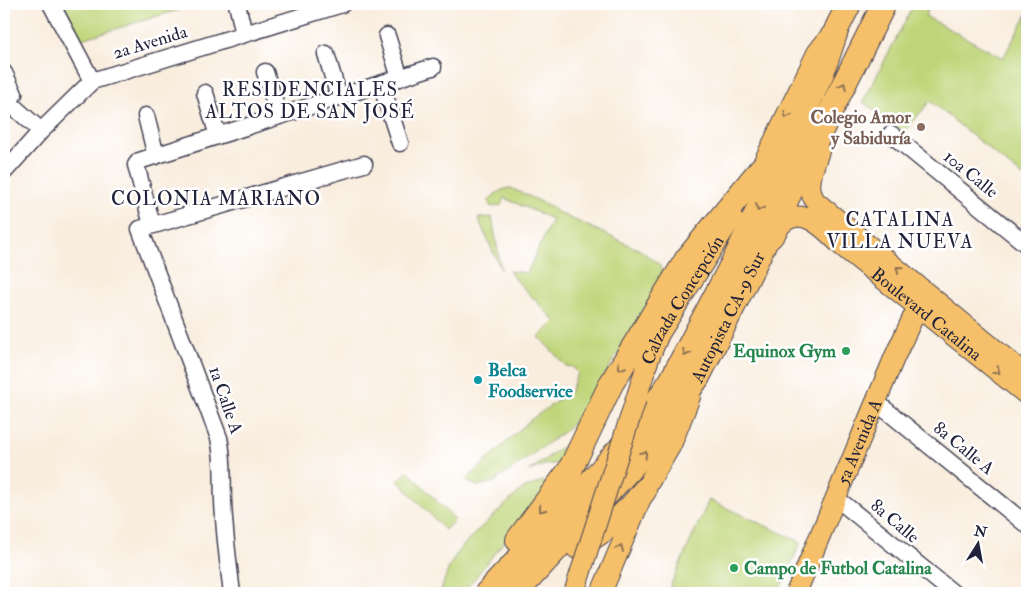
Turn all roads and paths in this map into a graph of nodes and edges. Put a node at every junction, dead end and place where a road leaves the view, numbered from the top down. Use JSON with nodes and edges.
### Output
{"nodes":[{"id":1,"x":51,"y":4,"type":"edge"},
{"id":2,"x":237,"y":4,"type":"edge"},
{"id":3,"x":850,"y":4,"type":"edge"},
{"id":4,"x":884,"y":4,"type":"edge"},
{"id":5,"x":335,"y":5,"type":"edge"},
{"id":6,"x":837,"y":28,"type":"junction"},
{"id":7,"x":244,"y":34,"type":"junction"},
{"id":8,"x":387,"y":36,"type":"dead end"},
{"id":9,"x":326,"y":54,"type":"dead end"},
{"id":10,"x":433,"y":67,"type":"dead end"},
{"id":11,"x":266,"y":72,"type":"dead end"},
{"id":12,"x":4,"y":73,"type":"edge"},
{"id":13,"x":400,"y":78,"type":"junction"},
{"id":14,"x":92,"y":81,"type":"junction"},
{"id":15,"x":381,"y":84,"type":"junction"},
{"id":16,"x":205,"y":93,"type":"dead end"},
{"id":17,"x":340,"y":97,"type":"junction"},
{"id":18,"x":6,"y":100,"type":"edge"},
{"id":19,"x":146,"y":116,"type":"dead end"},
{"id":20,"x":279,"y":116,"type":"junction"},
{"id":21,"x":826,"y":120,"type":"junction"},
{"id":22,"x":41,"y":131,"type":"junction"},
{"id":23,"x":890,"y":134,"type":"dead end"},
{"id":24,"x":218,"y":136,"type":"junction"},
{"id":25,"x":400,"y":143,"type":"dead end"},
{"id":26,"x":156,"y":156,"type":"junction"},
{"id":27,"x":364,"y":164,"type":"dead end"},
{"id":28,"x":760,"y":170,"type":"junction"},
{"id":29,"x":4,"y":172,"type":"edge"},
{"id":30,"x":146,"y":227,"type":"junction"},
{"id":31,"x":1027,"y":245,"type":"edge"},
{"id":32,"x":758,"y":254,"type":"junction"},
{"id":33,"x":924,"y":300,"type":"junction"},
{"id":34,"x":980,"y":348,"type":"junction"},
{"id":35,"x":1027,"y":376,"type":"edge"},
{"id":36,"x":698,"y":377,"type":"junction"},
{"id":37,"x":1027,"y":395,"type":"edge"},
{"id":38,"x":876,"y":402,"type":"junction"},
{"id":39,"x":644,"y":491,"type":"junction"},
{"id":40,"x":835,"y":497,"type":"junction"},
{"id":41,"x":1027,"y":525,"type":"edge"},
{"id":42,"x":545,"y":564,"type":"junction"},
{"id":43,"x":232,"y":593,"type":"edge"},
{"id":44,"x":480,"y":593,"type":"edge"},
{"id":45,"x":487,"y":593,"type":"edge"},
{"id":46,"x":516,"y":593,"type":"edge"},
{"id":47,"x":574,"y":593,"type":"edge"},
{"id":48,"x":601,"y":593,"type":"edge"},
{"id":49,"x":796,"y":593,"type":"edge"},
{"id":50,"x":952,"y":593,"type":"edge"}],
"edges":[{"from":1,"to":14,"type":"street"},
{"from":2,"to":7,"type":"street"},
{"from":3,"to":6,"type":"highway","name":"Autopista CA-9 Sur"},
{"from":21,"to":4,"type":"highway","name":"Autopista CA-9 Sur","one_way":true},
{"from":5,"to":7,"type":"street","name":"2a Avenida"},
{"from":6,"to":28,"type":"main road","name":"Calzada Concepción","one_way":true},
{"from":6,"to":45,"type":"highway","name":"Autopista CA-9 Sur","one_way":true},
{"from":7,"to":14,"type":"street","name":"2a Avenida"},
{"from":8,"to":13,"type":"street"},
{"from":9,"to":17,"type":"street"},
{"from":10,"to":13,"type":"street"},
{"from":11,"to":20,"type":"street"},
{"from":12,"to":18,"type":"street"},
{"from":13,"to":15,"type":"street"},
{"from":14,"to":22,"type":"street","name":"2a Avenida"},
{"from":15,"to":17,"type":"street"},
{"from":15,"to":25,"type":"street"},
{"from":16,"to":24,"type":"street"},
{"from":17,"to":20,"type":"street"},
{"from":18,"to":22,"type":"street"},
{"from":19,"to":26,"type":"street"},
{"from":20,"to":24,"type":"street"},
{"from":21,"to":32,"type":"highway","name":"Autopista CA-9 Sur"},
{"from":33,"to":21,"type":"main road","name":"Boulevard Catalina","one_way":true},
{"from":22,"to":29,"type":"street","name":"2a Avenida"},
{"from":23,"to":31,"type":"street","name":"10a Calle"},
{"from":24,"to":26,"type":"street"},
{"from":26,"to":30,"type":"street","name":"1a Calle A"},
{"from":27,"to":30,"type":"street"},
{"from":28,"to":44,"type":"highway","one_way":true},
{"from":28,"to":47,"type":"main road","name":"Calzada Concepción","bridge":true},
{"from":30,"to":43,"type":"street","name":"1a Calle A"},
{"from":32,"to":33,"type":"main road","name":"Boulevard Catalina"},
{"from":32,"to":36,"type":"highway","name":"Autopista CA-9 Sur"},
{"from":33,"to":34,"type":"main road","name":"Boulevard Catalina"},
{"from":33,"to":38,"type":"main road","name":"5a Avenida A"},
{"from":34,"to":35,"type":"main road","name":"Boulevard Catalina"},
{"from":34,"to":37,"type":"main road","name":"Boulevard Catalina","one_way":true},
{"from":36,"to":39,"type":"main road"},
{"from":42,"to":36,"type":"highway","name":"Autopista CA-9 Sur","one_way":true},
{"from":38,"to":40,"type":"main road","name":"5a Avenida A"},
{"from":38,"to":41,"type":"street","name":"8a Calle A"},
{"from":39,"to":42,"type":"highway"},
{"from":48,"to":39,"type":"main road","one_way":true},
{"from":40,"to":49,"type":"main road","name":"5a Avenida A"},
{"from":40,"to":50,"type":"street","name":"8a Calle"},
{"from":42,"to":46,"type":"highway","name":"Autopista CA-9 Sur"}]}
